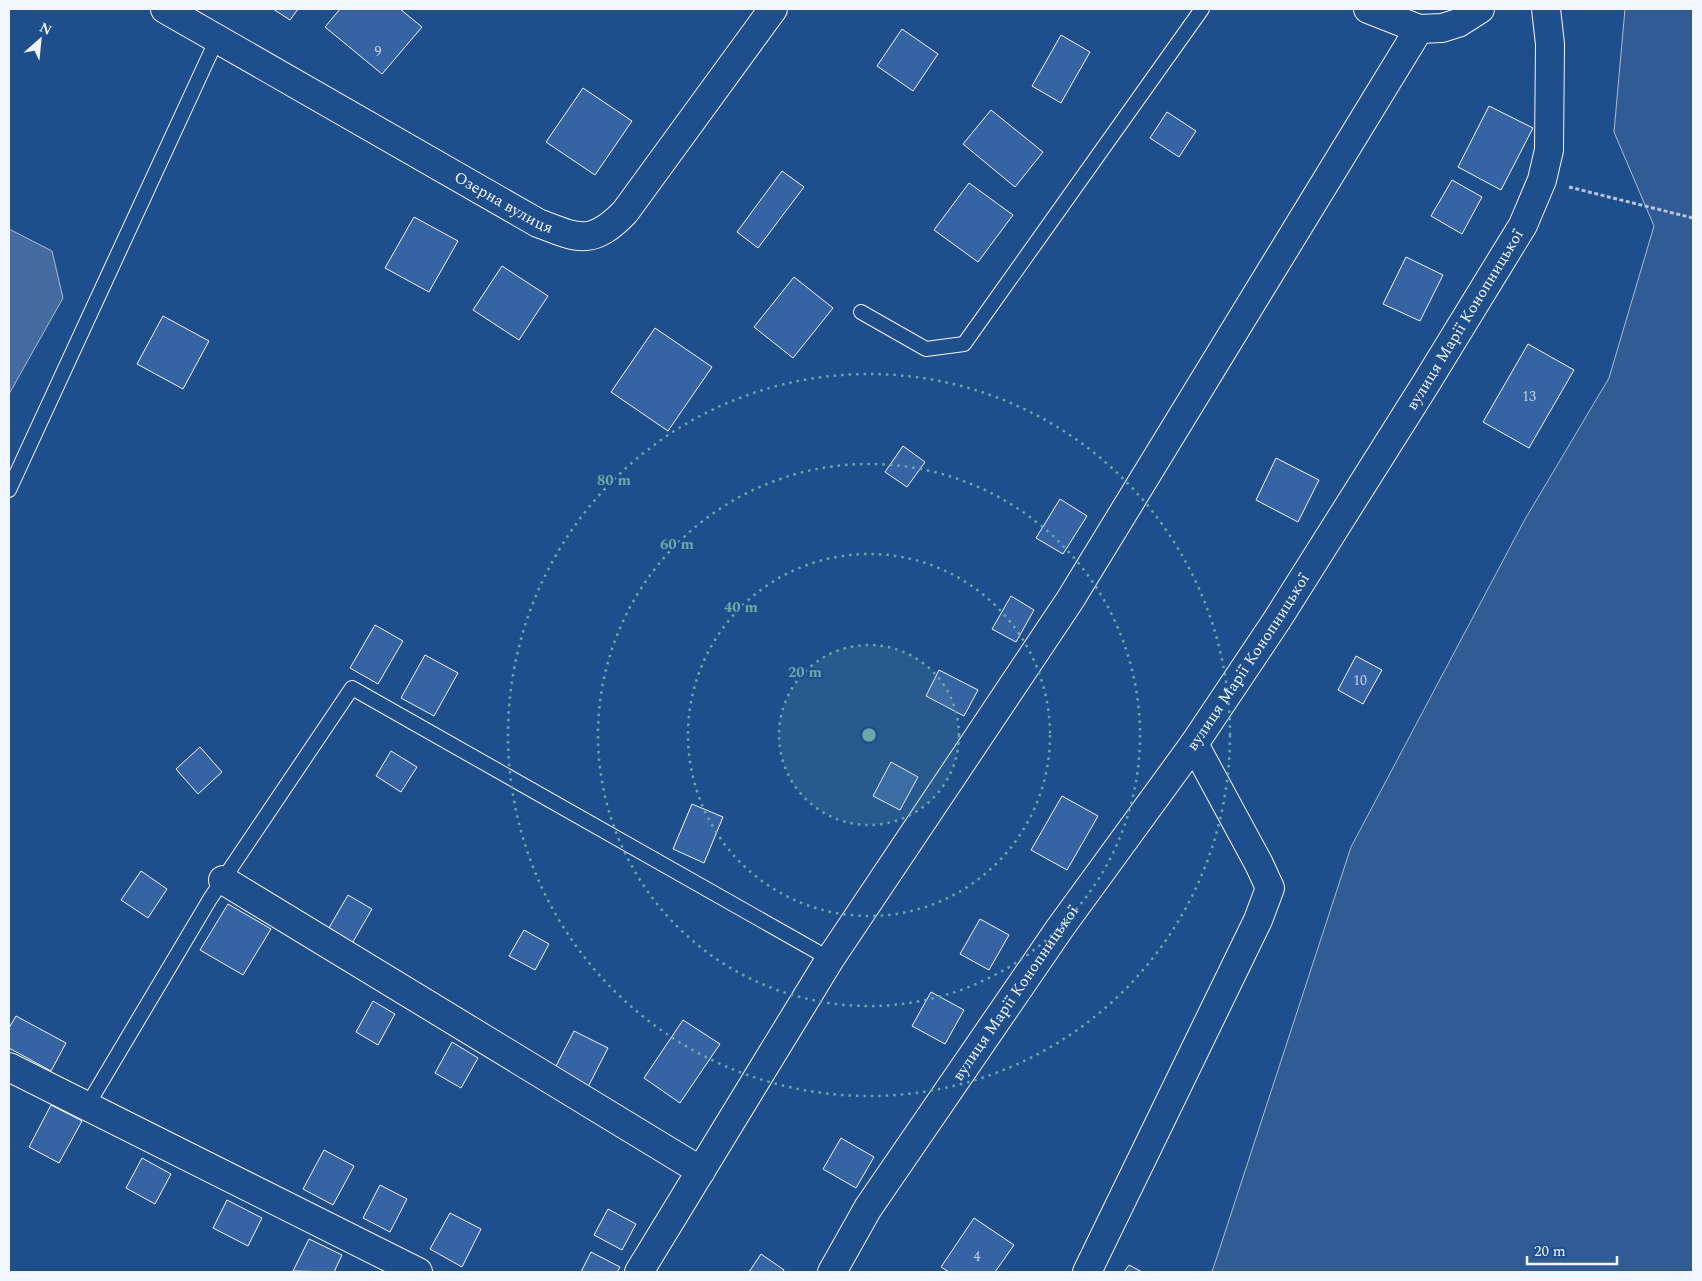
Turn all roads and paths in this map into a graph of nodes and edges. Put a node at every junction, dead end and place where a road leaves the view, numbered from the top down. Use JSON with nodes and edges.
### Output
{"nodes":[{"id":1,"x":165,"y":9,"type":"edge"},
{"id":2,"x":773,"y":9,"type":"edge"},
{"id":3,"x":1202,"y":9,"type":"edge"},
{"id":4,"x":1368,"y":9,"type":"edge"},
{"id":5,"x":1480,"y":9,"type":"edge"},
{"id":6,"x":1546,"y":9,"type":"edge"},
{"id":7,"x":1419,"y":29,"type":"junction"},
{"id":8,"x":217,"y":39,"type":"junction"},
{"id":9,"x":1542,"y":180,"type":"junction"},
{"id":10,"x":1693,"y":218,"type":"edge"},
{"id":11,"x":861,"y":312,"type":"dead end"},
{"id":12,"x":9,"y":490,"type":"edge"},
{"id":13,"x":1194,"y":744,"type":"junction"},
{"id":14,"x":223,"y":880,"type":"junction"},
{"id":15,"x":830,"y":959,"type":"junction"},
{"id":16,"x":9,"y":1067,"type":"edge"},
{"id":17,"x":87,"y":1106,"type":"junction"},
{"id":18,"x":701,"y":1171,"type":"junction"},
{"id":19,"x":418,"y":1272,"type":"edge"},
{"id":20,"x":639,"y":1272,"type":"edge"},
{"id":21,"x":832,"y":1272,"type":"edge"},
{"id":22,"x":1087,"y":1272,"type":"edge"}],
"edges":[{"from":1,"to":8,"type":"street","name":"Озерна вулиця"},
{"from":2,"to":8,"type":"street","name":"Озерна вулиця"},
{"from":3,"to":11,"type":"lane"},
{"from":4,"to":7,"type":"street"},
{"from":5,"to":7,"type":"street"},
{"from":6,"to":9,"type":"street","name":"вулиця Марії Конопницької"},
{"from":7,"to":15,"type":"street"},
{"from":8,"to":12,"type":"lane"},
{"from":9,"to":10,"type":"path"},
{"from":9,"to":13,"type":"street","name":"вулиця Марії Конопницької"},
{"from":13,"to":21,"type":"street","name":"вулиця Марії Конопницької"},
{"from":13,"to":22,"type":"street"},
{"from":14,"to":15,"type":"lane"},
{"from":14,"to":17,"type":"lane"},
{"from":14,"to":18,"type":"street"},
{"from":15,"to":18,"type":"street"},
{"from":16,"to":17,"type":"street"},
{"from":17,"to":19,"type":"street"},
{"from":18,"to":20,"type":"street"}]}
